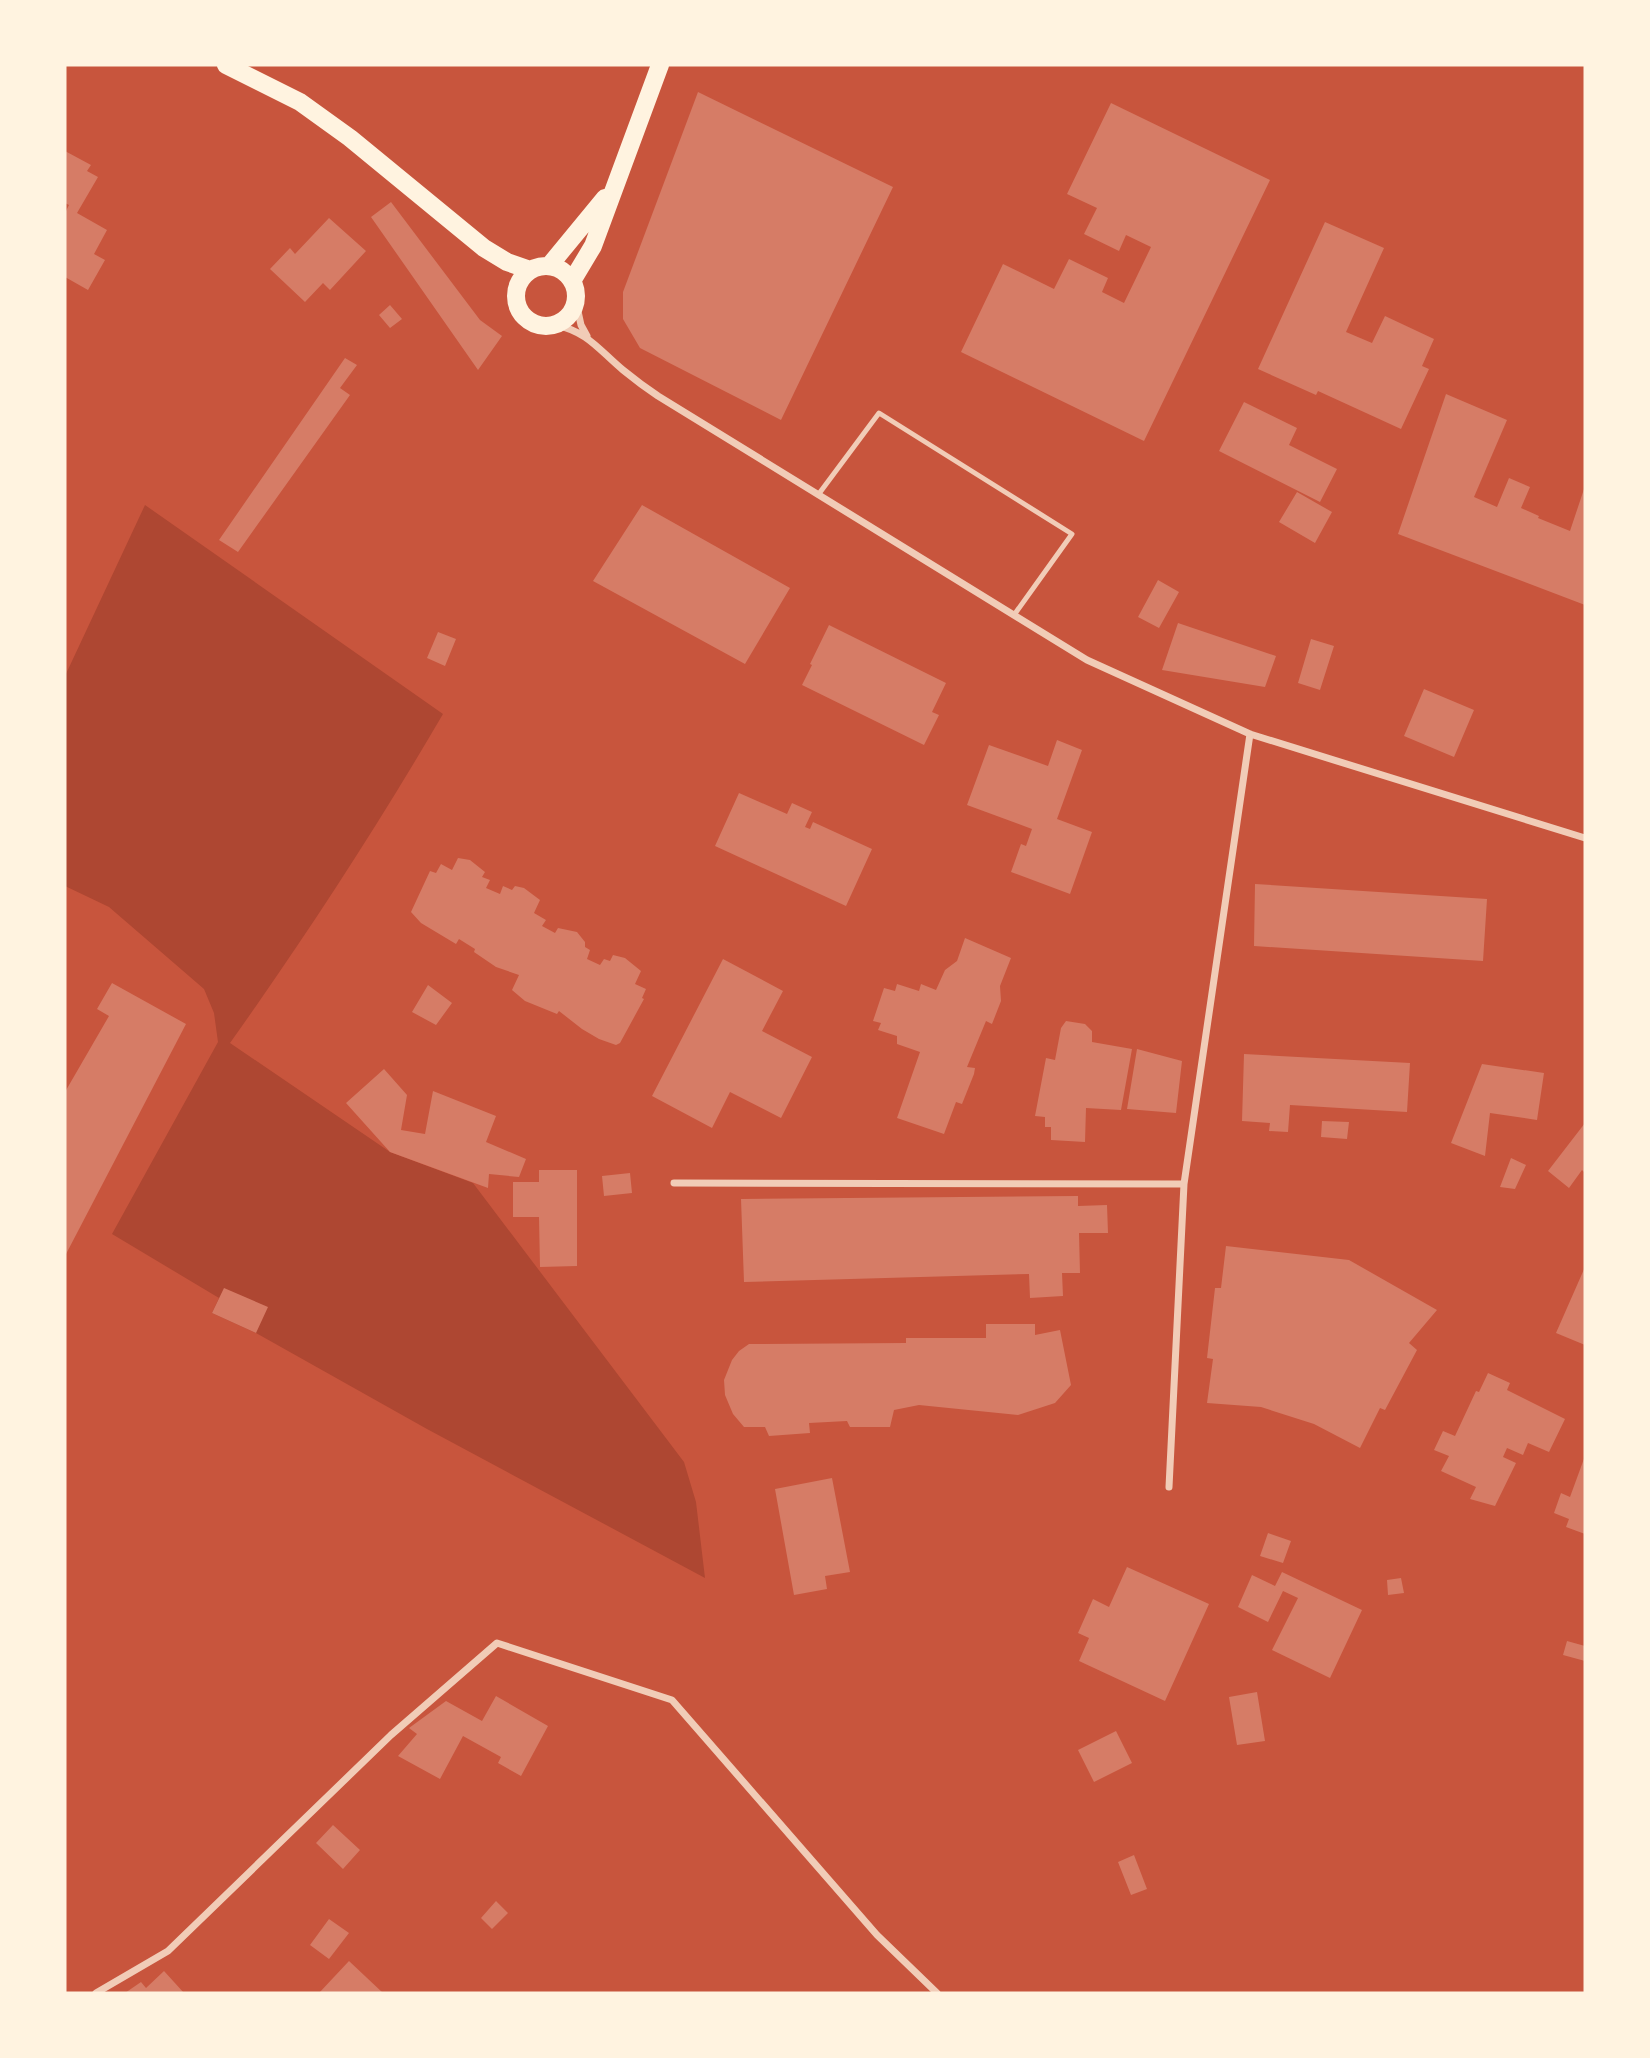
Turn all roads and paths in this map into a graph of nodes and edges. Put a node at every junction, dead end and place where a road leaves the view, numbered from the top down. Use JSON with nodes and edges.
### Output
{"nodes":[{"id":1,"x":226,"y":65,"type":"edge"},
{"id":2,"x":660,"y":65,"type":"edge"},
{"id":3,"x":620,"y":175,"type":"junction"},
{"id":4,"x":484,"y":248,"type":"junction"},
{"id":5,"x":549,"y":266,"type":"junction"},
{"id":6,"x":530,"y":270,"type":"junction"},
{"id":7,"x":572,"y":281,"type":"junction"},
{"id":8,"x":516,"y":293,"type":"junction"},
{"id":9,"x":576,"y":302,"type":"junction"},
{"id":10,"x":556,"y":325,"type":"junction"},
{"id":11,"x":587,"y":337,"type":"junction"},
{"id":12,"x":818,"y":495,"type":"junction"},
{"id":13,"x":1014,"y":615,"type":"junction"},
{"id":14,"x":1250,"y":734,"type":"junction"},
{"id":15,"x":1585,"y":838,"type":"edge"},
{"id":16,"x":674,"y":1183,"type":"dead end"},
{"id":17,"x":1184,"y":1184,"type":"junction"},
{"id":18,"x":1169,"y":1487,"type":"dead end"},
{"id":19,"x":96,"y":1993,"type":"edge"},
{"id":20,"x":937,"y":1993,"type":"edge"}],
"edges":[{"from":1,"to":4,"type":"main road"},
{"from":2,"to":3,"type":"main road"},
{"from":3,"to":5,"type":"main road"},
{"from":3,"to":7,"type":"main road"},
{"from":4,"to":6,"type":"main road"},
{"from":4,"to":8,"type":"main road"},
{"from":5,"to":6,"type":"main road"},
{"from":5,"to":7,"type":"main road"},
{"from":6,"to":8,"type":"main road"},
{"from":7,"to":9,"type":"main road"},
{"from":8,"to":10,"type":"main road"},
{"from":9,"to":10,"type":"main road"},
{"from":9,"to":11,"type":"street"},
{"from":10,"to":11,"type":"street"},
{"from":11,"to":12,"type":"street"},
{"from":12,"to":13,"type":"street"},
{"from":12,"to":13,"type":"lane"},
{"from":13,"to":14,"type":"street"},
{"from":14,"to":15,"type":"street"},
{"from":14,"to":17,"type":"street"},
{"from":16,"to":17,"type":"street"},
{"from":17,"to":18,"type":"street"},
{"from":19,"to":20,"type":"street"}]}
